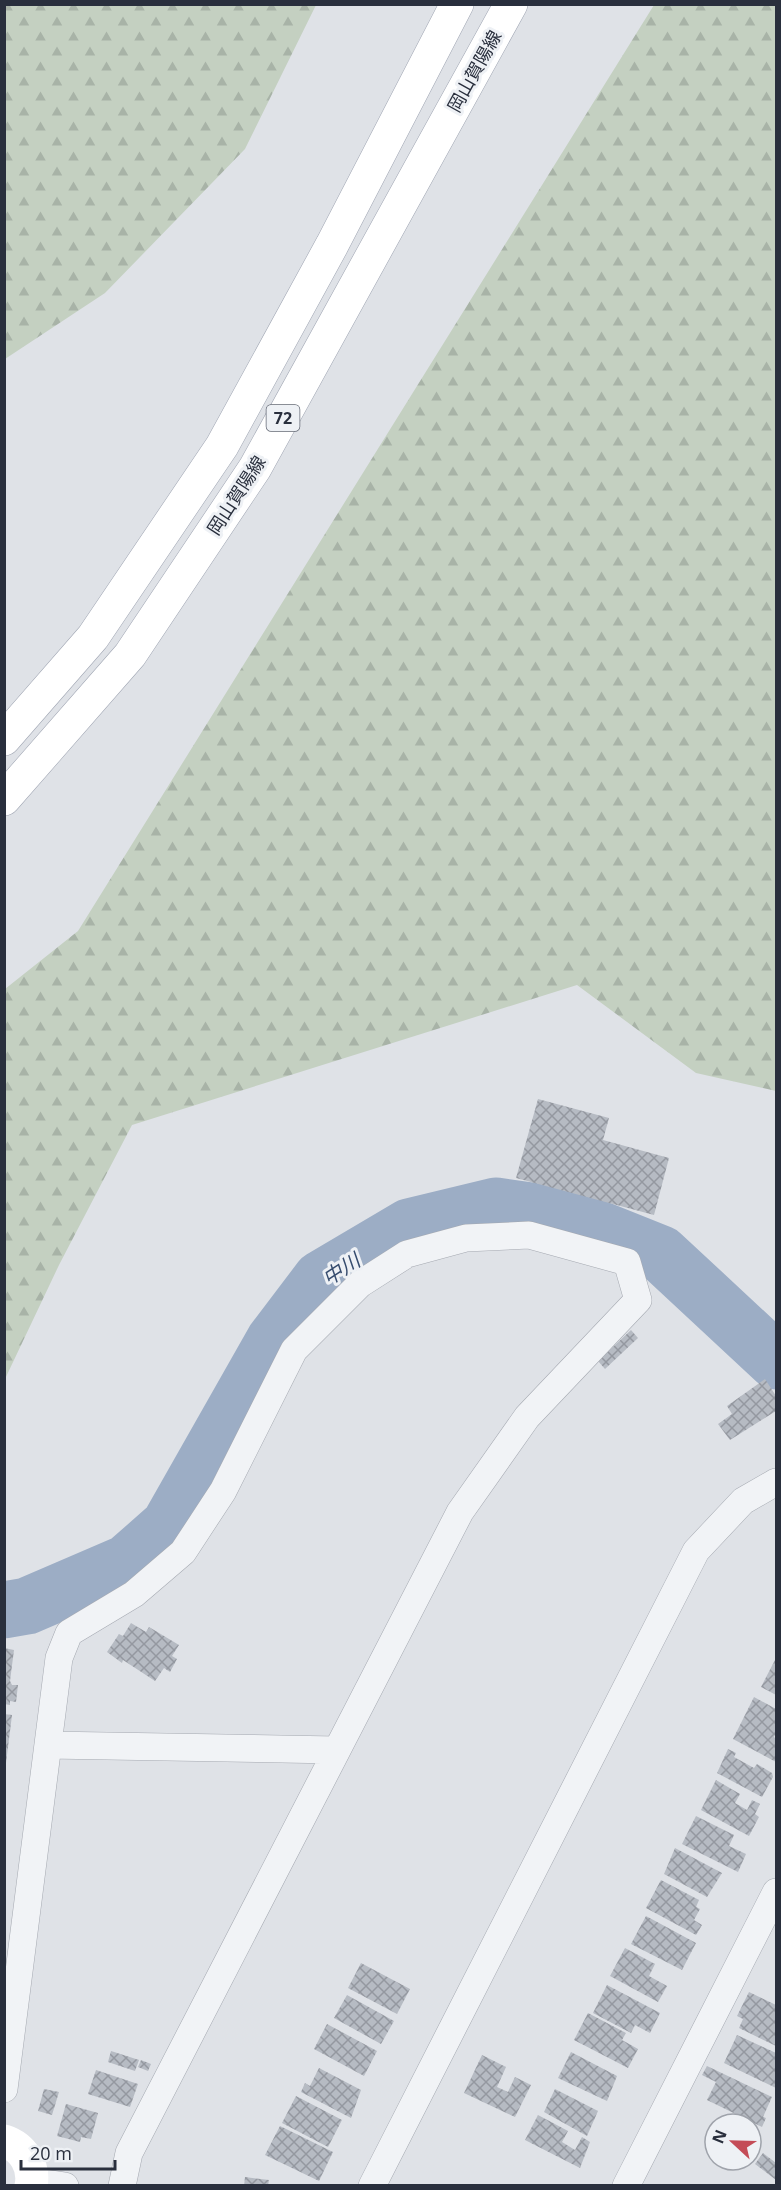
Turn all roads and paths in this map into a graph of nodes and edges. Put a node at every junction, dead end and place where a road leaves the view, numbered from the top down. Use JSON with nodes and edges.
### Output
{"nodes":[{"id":1,"x":457,"y":4,"type":"edge"},
{"id":2,"x":511,"y":4,"type":"edge"},
{"id":3,"x":4,"y":738,"type":"edge"},
{"id":4,"x":4,"y":799,"type":"edge"},
{"id":5,"x":777,"y":1482,"type":"edge"},
{"id":6,"x":48,"y":1745,"type":"junction"},
{"id":7,"x":336,"y":1750,"type":"junction"},
{"id":8,"x":777,"y":1892,"type":"edge"},
{"id":9,"x":4,"y":2089,"type":"edge"},
{"id":10,"x":4,"y":2141,"type":"edge"},
{"id":11,"x":31,"y":2183,"type":"edge"},
{"id":12,"x":64,"y":2186,"type":"edge"},
{"id":13,"x":122,"y":2186,"type":"edge"},
{"id":14,"x":372,"y":2186,"type":"edge"},
{"id":15,"x":627,"y":2186,"type":"edge"}],
"edges":[{"from":1,"to":3,"type":"main road","number":"72"},
{"from":2,"to":4,"type":"main road","name":"岡山賀陽線","number":"72"},
{"from":5,"to":14,"type":"street"},
{"from":6,"to":7,"type":"street"},
{"from":6,"to":7,"type":"street"},
{"from":6,"to":9,"type":"street"},
{"from":7,"to":13,"type":"street"},
{"from":8,"to":15,"type":"street"},
{"from":10,"to":11,"type":"main road"},
{"from":11,"to":12,"type":"street"}]}
